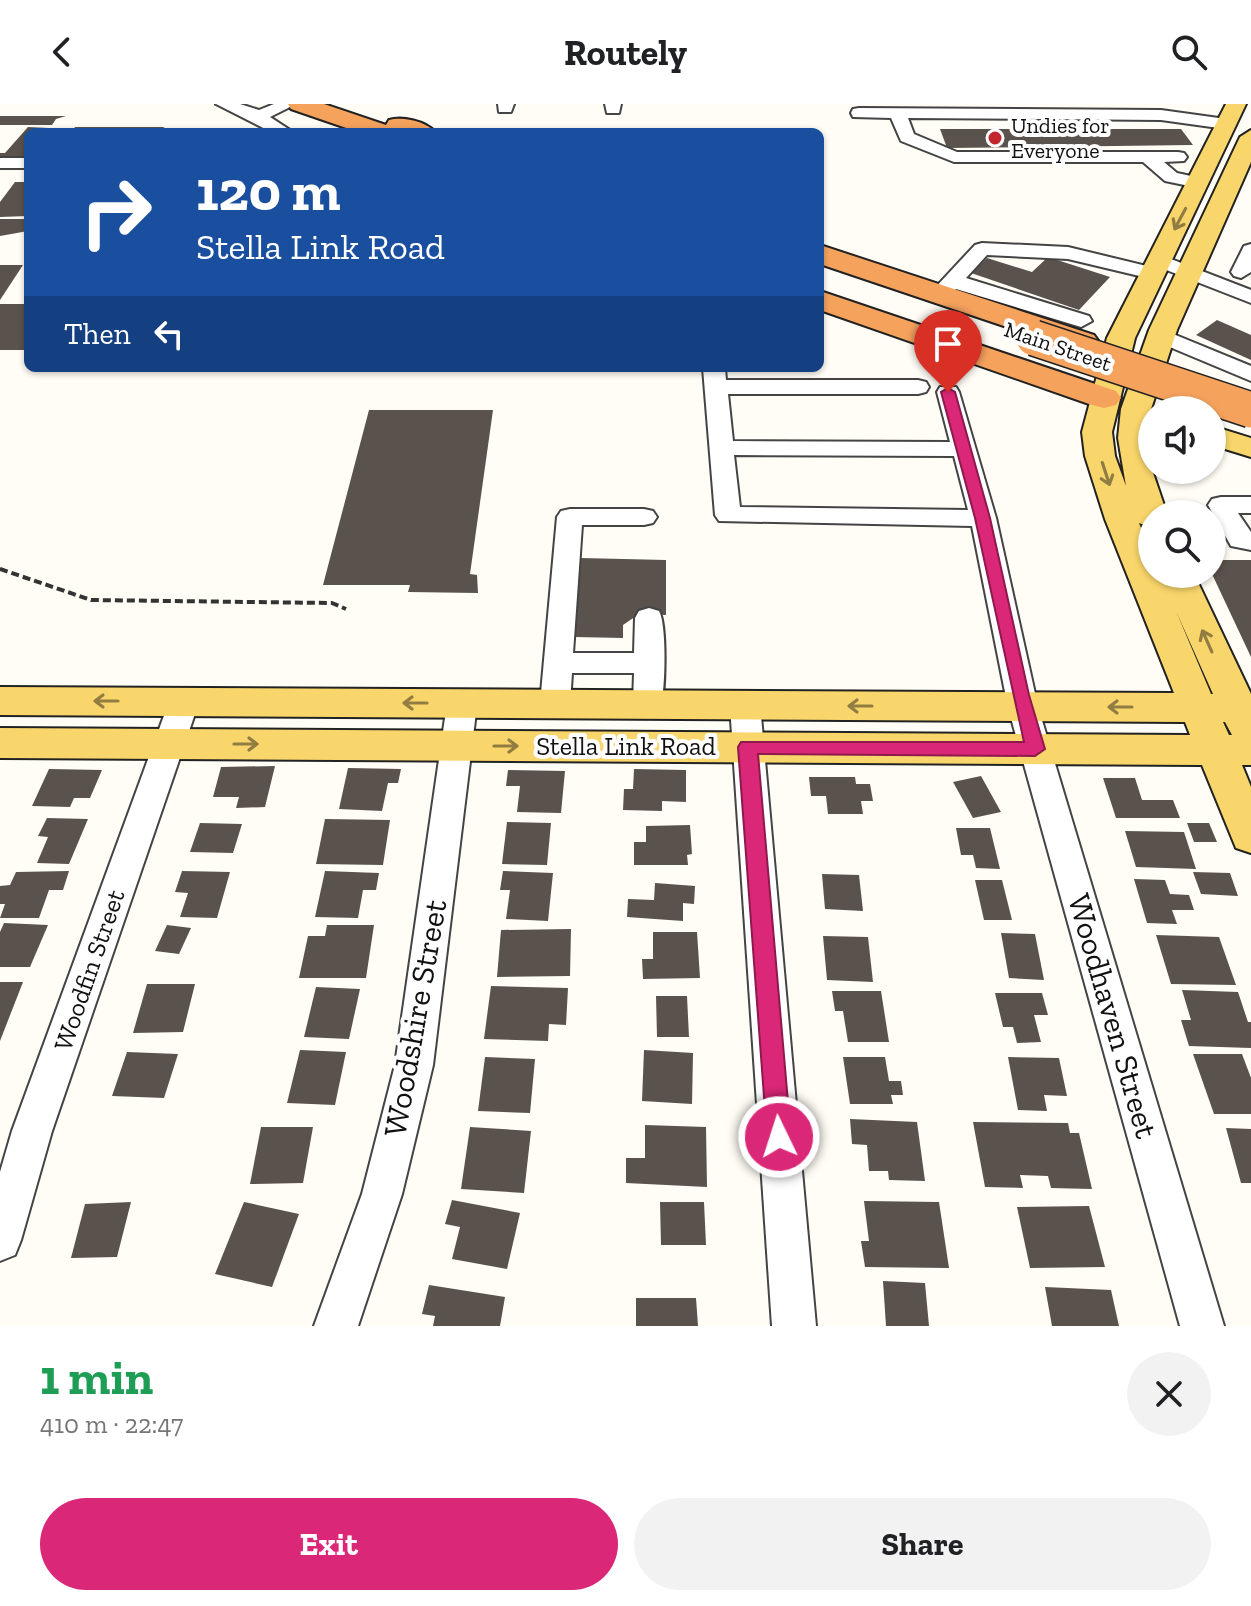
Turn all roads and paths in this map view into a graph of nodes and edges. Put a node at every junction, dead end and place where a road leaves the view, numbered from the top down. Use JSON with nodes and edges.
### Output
{"nodes":[{"id":1,"x":224,"y":104,"type":"edge"},
{"id":2,"x":288,"y":104,"type":"edge"},
{"id":3,"x":317,"y":106,"type":"edge"},
{"id":4,"x":859,"y":113,"type":"dead end"},
{"id":5,"x":897,"y":113,"type":"junction"},
{"id":6,"x":1231,"y":114,"type":"edge"},
{"id":7,"x":259,"y":116,"type":"junction"},
{"id":8,"x":277,"y":128,"type":"edge"},
{"id":9,"x":283,"y":128,"type":"edge"},
{"id":10,"x":381,"y":128,"type":"edge"},
{"id":11,"x":1251,"y":130,"type":"edge"},
{"id":12,"x":1251,"y":137,"type":"edge"},
{"id":13,"x":1147,"y":157,"type":"junction"},
{"id":14,"x":1178,"y":157,"type":"dead end"},
{"id":15,"x":0,"y":163,"type":"edge"},
{"id":16,"x":24,"y":163,"type":"edge"},
{"id":17,"x":0,"y":173,"type":"edge"},
{"id":18,"x":24,"y":173,"type":"edge"},
{"id":19,"x":1237,"y":181,"type":"edge"},
{"id":20,"x":1199,"y":183,"type":"junction"},
{"id":21,"x":1251,"y":250,"type":"edge"},
{"id":22,"x":824,"y":255,"type":"edge"},
{"id":23,"x":824,"y":267,"type":"edge"},
{"id":24,"x":1155,"y":267,"type":"junction"},
{"id":25,"x":1188,"y":270,"type":"junction"},
{"id":26,"x":1241,"y":272,"type":"dead end"},
{"id":27,"x":824,"y":282,"type":"edge"},
{"id":28,"x":947,"y":288,"type":"junction"},
{"id":29,"x":824,"y":301,"type":"edge"},
{"id":30,"x":1250,"y":307,"type":"edge"},
{"id":31,"x":1161,"y":335,"type":"junction"},
{"id":32,"x":1044,"y":343,"type":"junction"},
{"id":33,"x":1116,"y":353,"type":"junction"},
{"id":34,"x":1150,"y":364,"type":"junction"},
{"id":35,"x":715,"y":377,"type":"edge"},
{"id":36,"x":810,"y":378,"type":"edge"},
{"id":37,"x":918,"y":387,"type":"dead end"},
{"id":38,"x":948,"y":392,"type":"dead end"},
{"id":39,"x":1146,"y":396,"type":"edge"},
{"id":40,"x":1166,"y":396,"type":"edge"},
{"id":41,"x":1192,"y":396,"type":"edge"},
{"id":42,"x":1239,"y":397,"type":"edge"},
{"id":43,"x":1104,"y":398,"type":"junction"},
{"id":44,"x":1138,"y":410,"type":"edge"},
{"id":45,"x":1138,"y":426,"type":"edge"},
{"id":46,"x":1251,"y":428,"type":"edge"},
{"id":47,"x":1226,"y":440,"type":"edge"},
{"id":48,"x":722,"y":448,"type":"junction"},
{"id":49,"x":1251,"y":448,"type":"edge"},
{"id":50,"x":964,"y":449,"type":"junction"},
{"id":51,"x":1138,"y":466,"type":"edge"},
{"id":52,"x":1226,"y":505,"type":"edge"},
{"id":53,"x":1251,"y":505,"type":"edge"},
{"id":54,"x":1138,"y":513,"type":"edge"},
{"id":55,"x":644,"y":517,"type":"dead end"},
{"id":56,"x":983,"y":518,"type":"junction"},
{"id":57,"x":1226,"y":527,"type":"edge"},
{"id":58,"x":1251,"y":541,"type":"edge"},
{"id":59,"x":0,"y":569,"type":"edge"},
{"id":60,"x":1162,"y":588,"type":"edge"},
{"id":61,"x":1183,"y":588,"type":"edge"},
{"id":62,"x":346,"y":609,"type":"dead end"},
{"id":63,"x":649,"y":618,"type":"dead end"},
{"id":64,"x":559,"y":663,"type":"junction"},
{"id":65,"x":649,"y":663,"type":"junction"},
{"id":66,"x":0,"y":701,"type":"edge"},
{"id":67,"x":184,"y":702,"type":"junction"},
{"id":68,"x":462,"y":704,"type":"junction"},
{"id":69,"x":555,"y":704,"type":"junction"},
{"id":70,"x":648,"y":704,"type":"junction"},
{"id":71,"x":745,"y":705,"type":"junction"},
{"id":72,"x":1023,"y":707,"type":"junction"},
{"id":73,"x":1198,"y":708,"type":"junction"},
{"id":74,"x":1241,"y":731,"type":"edge"},
{"id":75,"x":0,"y":743,"type":"edge"},
{"id":76,"x":168,"y":744,"type":"junction"},
{"id":77,"x":457,"y":745,"type":"junction"},
{"id":78,"x":748,"y":747,"type":"junction"},
{"id":79,"x":1035,"y":749,"type":"junction"},
{"id":80,"x":1251,"y":836,"type":"edge"},
{"id":81,"x":0,"y":1240,"type":"edge"},
{"id":82,"x":336,"y":1326,"type":"edge"},
{"id":83,"x":794,"y":1326,"type":"edge"},
{"id":84,"x":1202,"y":1326,"type":"edge"}],
"edges":[{"from":1,"to":7,"type":"street"},
{"from":2,"to":7,"type":"street"},
{"from":3,"to":9,"type":"street"},
{"from":3,"to":10,"type":"highway"},
{"from":4,"to":5,"type":"street"},
{"from":5,"to":6,"type":"street"},
{"from":5,"to":13,"type":"street"},
{"from":6,"to":11,"type":"main road"},
{"from":6,"to":20,"type":"main road"},
{"from":7,"to":8,"type":"street"},
{"from":12,"to":19,"type":"main road"},
{"from":13,"to":14,"type":"street"},
{"from":13,"to":20,"type":"street"},
{"from":15,"to":16,"type":"street"},
{"from":17,"to":18,"type":"street"},
{"from":19,"to":20,"type":"main road"},
{"from":19,"to":25,"type":"main road"},
{"from":20,"to":24,"type":"main road","one_way":true},
{"from":21,"to":26,"type":"street"},
{"from":22,"to":28,"type":"highway"},
{"from":23,"to":32,"type":"highway","name":"Main Street"},
{"from":24,"to":25,"type":"street"},
{"from":24,"to":28,"type":"street"},
{"from":24,"to":33,"type":"main road"},
{"from":25,"to":30,"type":"street"},
{"from":25,"to":31,"type":"main road"},
{"from":27,"to":32,"type":"highway","name":"Main Street"},
{"from":28,"to":32,"type":"highway"},
{"from":29,"to":32,"type":"highway"},
{"from":31,"to":34,"type":"main road"},
{"from":31,"to":42,"type":"street"},
{"from":32,"to":33,"type":"highway"},
{"from":32,"to":40,"type":"highway","name":"Main Street"},
{"from":32,"to":42,"type":"highway","name":"Main Street","bridge":true},
{"from":32,"to":43,"type":"highway"},
{"from":33,"to":34,"type":"main road"},
{"from":33,"to":43,"type":"main road"},
{"from":34,"to":39,"type":"main road"},
{"from":34,"to":42,"type":"main road"},
{"from":35,"to":36,"type":"street"},
{"from":35,"to":48,"type":"street"},
{"from":36,"to":37,"type":"street"},
{"from":38,"to":50,"type":"street","name":"Woodhaven Street"},
{"from":41,"to":42,"type":"main road"},
{"from":42,"to":46,"type":"highway","name":"Main Street"},
{"from":43,"to":44,"type":"main road"},
{"from":43,"to":54,"type":"main road","one_way":true},
{"from":45,"to":51,"type":"main road"},
{"from":47,"to":49,"type":"main road"},
{"from":48,"to":50,"type":"street"},
{"from":48,"to":56,"type":"street"},
{"from":50,"to":56,"type":"street","name":"Woodhaven Street"},
{"from":52,"to":53,"type":"street"},
{"from":55,"to":64,"type":"street"},
{"from":56,"to":72,"type":"street","name":"Woodhaven Street"},
{"from":57,"to":58,"type":"street"},
{"from":59,"to":62,"type":"path"},
{"from":60,"to":73,"type":"main road"},
{"from":74,"to":61,"type":"main road","one_way":true},
{"from":63,"to":65,"type":"street"},
{"from":64,"to":65,"type":"street"},
{"from":64,"to":69,"type":"street"},
{"from":65,"to":70,"type":"street"},
{"from":67,"to":66,"type":"main road","name":"Stella Link Road","one_way":true},
{"from":68,"to":67,"type":"main road","name":"Stella Link Road","one_way":true},
{"from":67,"to":76,"type":"street","name":"Woodfin Street"},
{"from":68,"to":69,"type":"main road","name":"Stella Link Road"},
{"from":68,"to":77,"type":"street","name":"Woodshire Street"},
{"from":69,"to":70,"type":"main road","name":"Stella Link Road"},
{"from":70,"to":71,"type":"main road","name":"Stella Link Road"},
{"from":72,"to":71,"type":"main road","name":"Stella Link Road","one_way":true},
{"from":71,"to":78,"type":"street"},
{"from":73,"to":72,"type":"main road","name":"Stella Link Road","one_way":true},
{"from":72,"to":79,"type":"street","name":"Woodhaven Street"},
{"from":73,"to":74,"type":"main road","name":"Stella Link Road"},
{"from":74,"to":79,"type":"main road","name":"Stella Link Road"},
{"from":74,"to":80,"type":"main road"},
{"from":75,"to":76,"type":"main road","name":"Stella Link Road"},
{"from":76,"to":77,"type":"main road","name":"Stella Link Road","one_way":true},
{"from":76,"to":81,"type":"street","name":"Woodfin Street"},
{"from":77,"to":78,"type":"main road","name":"Stella Link Road","one_way":true},
{"from":77,"to":82,"type":"street","name":"Woodshire Street"},
{"from":78,"to":79,"type":"main road","name":"Stella Link Road"},
{"from":78,"to":83,"type":"street"},
{"from":79,"to":84,"type":"street","name":"Woodhaven Street"}]}
